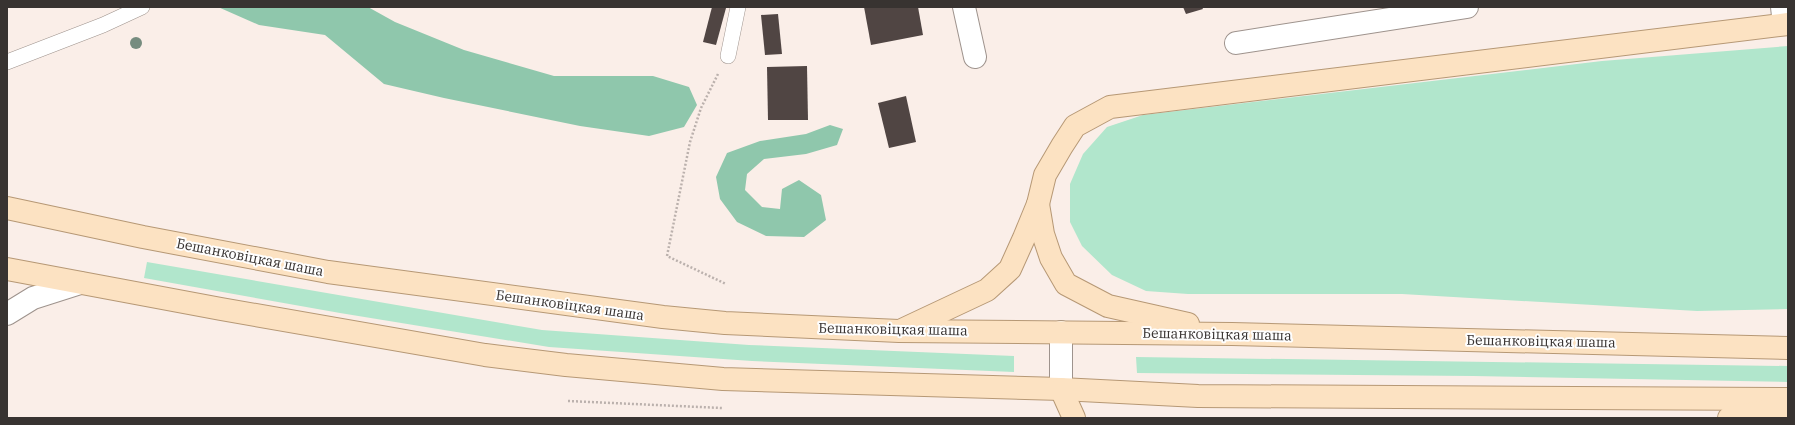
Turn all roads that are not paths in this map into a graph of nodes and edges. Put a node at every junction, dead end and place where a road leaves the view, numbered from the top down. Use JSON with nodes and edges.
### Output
{"nodes":[{"id":1,"x":142,"y":7,"type":"edge"},
{"id":2,"x":738,"y":7,"type":"edge"},
{"id":3,"x":964,"y":7,"type":"edge"},
{"id":4,"x":1467,"y":7,"type":"edge"},
{"id":5,"x":1785,"y":18,"type":"edge"},
{"id":6,"x":1236,"y":43,"type":"dead end"},
{"id":7,"x":728,"y":56,"type":"road end"},
{"id":8,"x":975,"y":57,"type":"dead end"},
{"id":9,"x":7,"y":62,"type":"edge"},
{"id":10,"x":1038,"y":204,"type":"junction"},
{"id":11,"x":7,"y":208,"type":"edge"},
{"id":12,"x":7,"y":269,"type":"edge"},
{"id":13,"x":80,"y":283,"type":"junction"},
{"id":14,"x":7,"y":314,"type":"edge"},
{"id":15,"x":899,"y":331,"type":"junction"},
{"id":16,"x":1061,"y":332,"type":"junction"},
{"id":17,"x":1232,"y":334,"type":"junction"},
{"id":18,"x":1788,"y":348,"type":"edge"},
{"id":19,"x":1061,"y":389,"type":"junction"},
{"id":20,"x":1788,"y":399,"type":"edge"},
{"id":21,"x":1788,"y":407,"type":"edge"},
{"id":22,"x":1074,"y":418,"type":"edge"},
{"id":23,"x":1729,"y":418,"type":"edge"}],
"edges":[{"from":1,"to":9,"type":"lane"},
{"from":2,"to":7,"type":"lane"},
{"from":3,"to":8,"type":"street"},
{"from":4,"to":6,"type":"street"},
{"from":5,"to":10,"type":"main road"},
{"from":10,"to":15,"type":"main road"},
{"from":10,"to":17,"type":"main road"},
{"from":11,"to":15,"type":"main road","name":"Бешанковіцкая шаша"},
{"from":12,"to":13,"type":"main road"},
{"from":13,"to":14,"type":"street"},
{"from":13,"to":19,"type":"main road"},
{"from":15,"to":16,"type":"main road","name":"Бешанковіцкая шаша"},
{"from":16,"to":17,"type":"main road","name":"Бешанковіцкая шаша"},
{"from":16,"to":19,"type":"street"},
{"from":17,"to":18,"type":"main road","name":"Бешанковіцкая шаша"},
{"from":19,"to":20,"type":"main road"},
{"from":19,"to":22,"type":"main road"},
{"from":21,"to":23,"type":"main road"}]}
